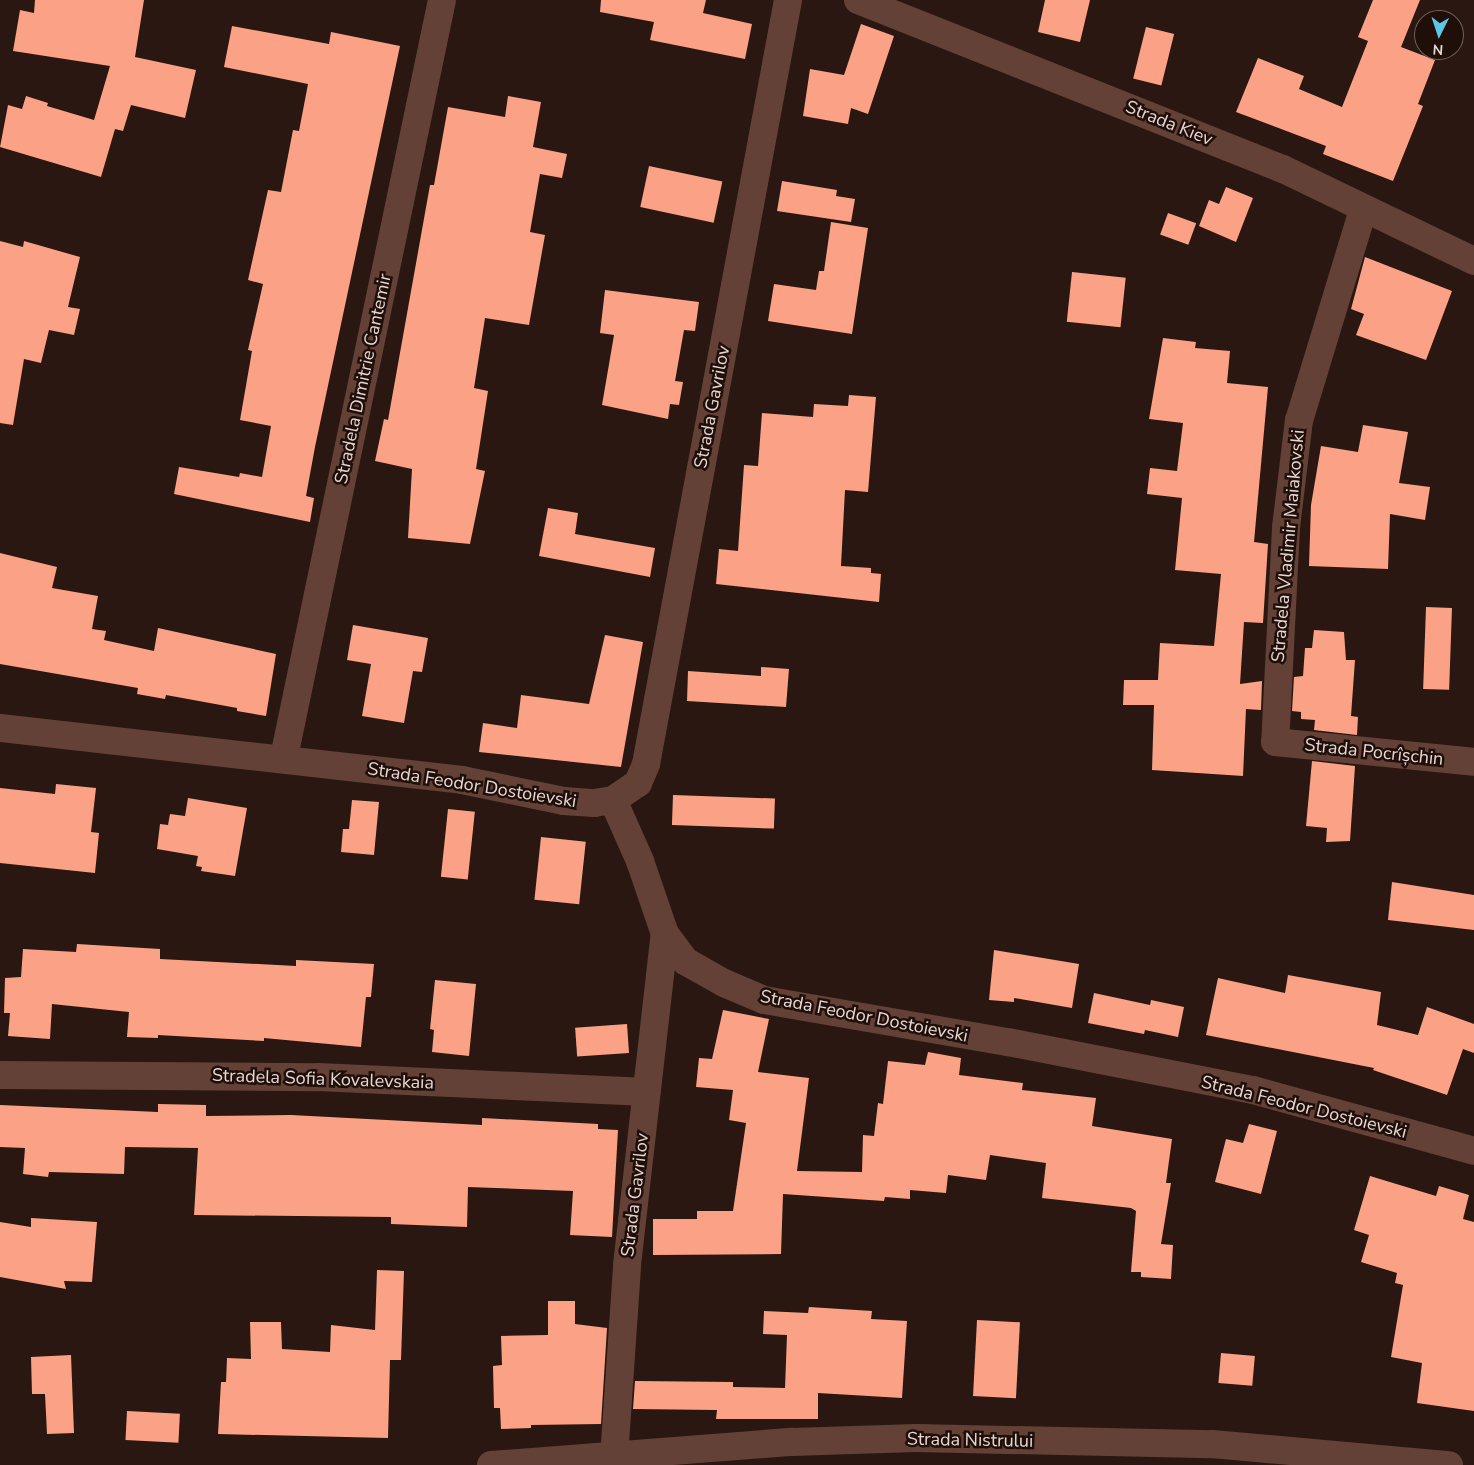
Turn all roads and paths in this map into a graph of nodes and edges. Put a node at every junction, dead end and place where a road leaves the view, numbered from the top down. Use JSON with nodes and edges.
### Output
{"nodes":[{"id":1,"x":442,"y":0,"type":"edge"},
{"id":2,"x":788,"y":0,"type":"edge"},
{"id":3,"x":858,"y":0,"type":"edge"},
{"id":4,"x":1364,"y":210,"type":"junction"},
{"id":5,"x":1474,"y":261,"type":"edge"},
{"id":6,"x":0,"y":728,"type":"edge"},
{"id":7,"x":1275,"y":742,"type":"joint"},
{"id":8,"x":284,"y":758,"type":"junction"},
{"id":9,"x":1474,"y":762,"type":"edge"},
{"id":10,"x":613,"y":800,"type":"junction"},
{"id":11,"x":665,"y":934,"type":"junction"},
{"id":12,"x":0,"y":1075,"type":"edge"},
{"id":13,"x":647,"y":1092,"type":"junction"},
{"id":14,"x":1474,"y":1150,"type":"edge"},
{"id":15,"x":614,"y":1458,"type":"junction"},
{"id":16,"x":491,"y":1465,"type":"edge"},
{"id":17,"x":1449,"y":1465,"type":"edge"}],
"edges":[{"from":1,"to":8,"type":"street","name":"Stradela Dimitrie Cantemir"},
{"from":2,"to":10,"type":"street","name":"Strada Gavrilov"},
{"from":3,"to":4,"type":"street","name":"Strada Kiev"},
{"from":4,"to":5,"type":"street","name":"Strada Kiev"},
{"from":4,"to":7,"type":"street","name":"Stradela Vladimir Maiakovski"},
{"from":6,"to":8,"type":"street","name":"Strada Feodor Dostoievski"},
{"from":7,"to":9,"type":"street","name":"Strada Pocrîșchin"},
{"from":8,"to":10,"type":"street","name":"Strada Feodor Dostoievski"},
{"from":10,"to":11,"type":"street","name":"Strada Feodor Dostoievski"},
{"from":11,"to":13,"type":"street","name":"Strada Gavrilov"},
{"from":11,"to":14,"type":"street","name":"Strada Feodor Dostoievski"},
{"from":12,"to":13,"type":"street","name":"Stradela Sofia Kovalevskaia"},
{"from":13,"to":15,"type":"street","name":"Strada Gavrilov"},
{"from":15,"to":16,"type":"street","name":"Strada Nistrului"},
{"from":15,"to":17,"type":"street","name":"Strada Nistrului"}]}
